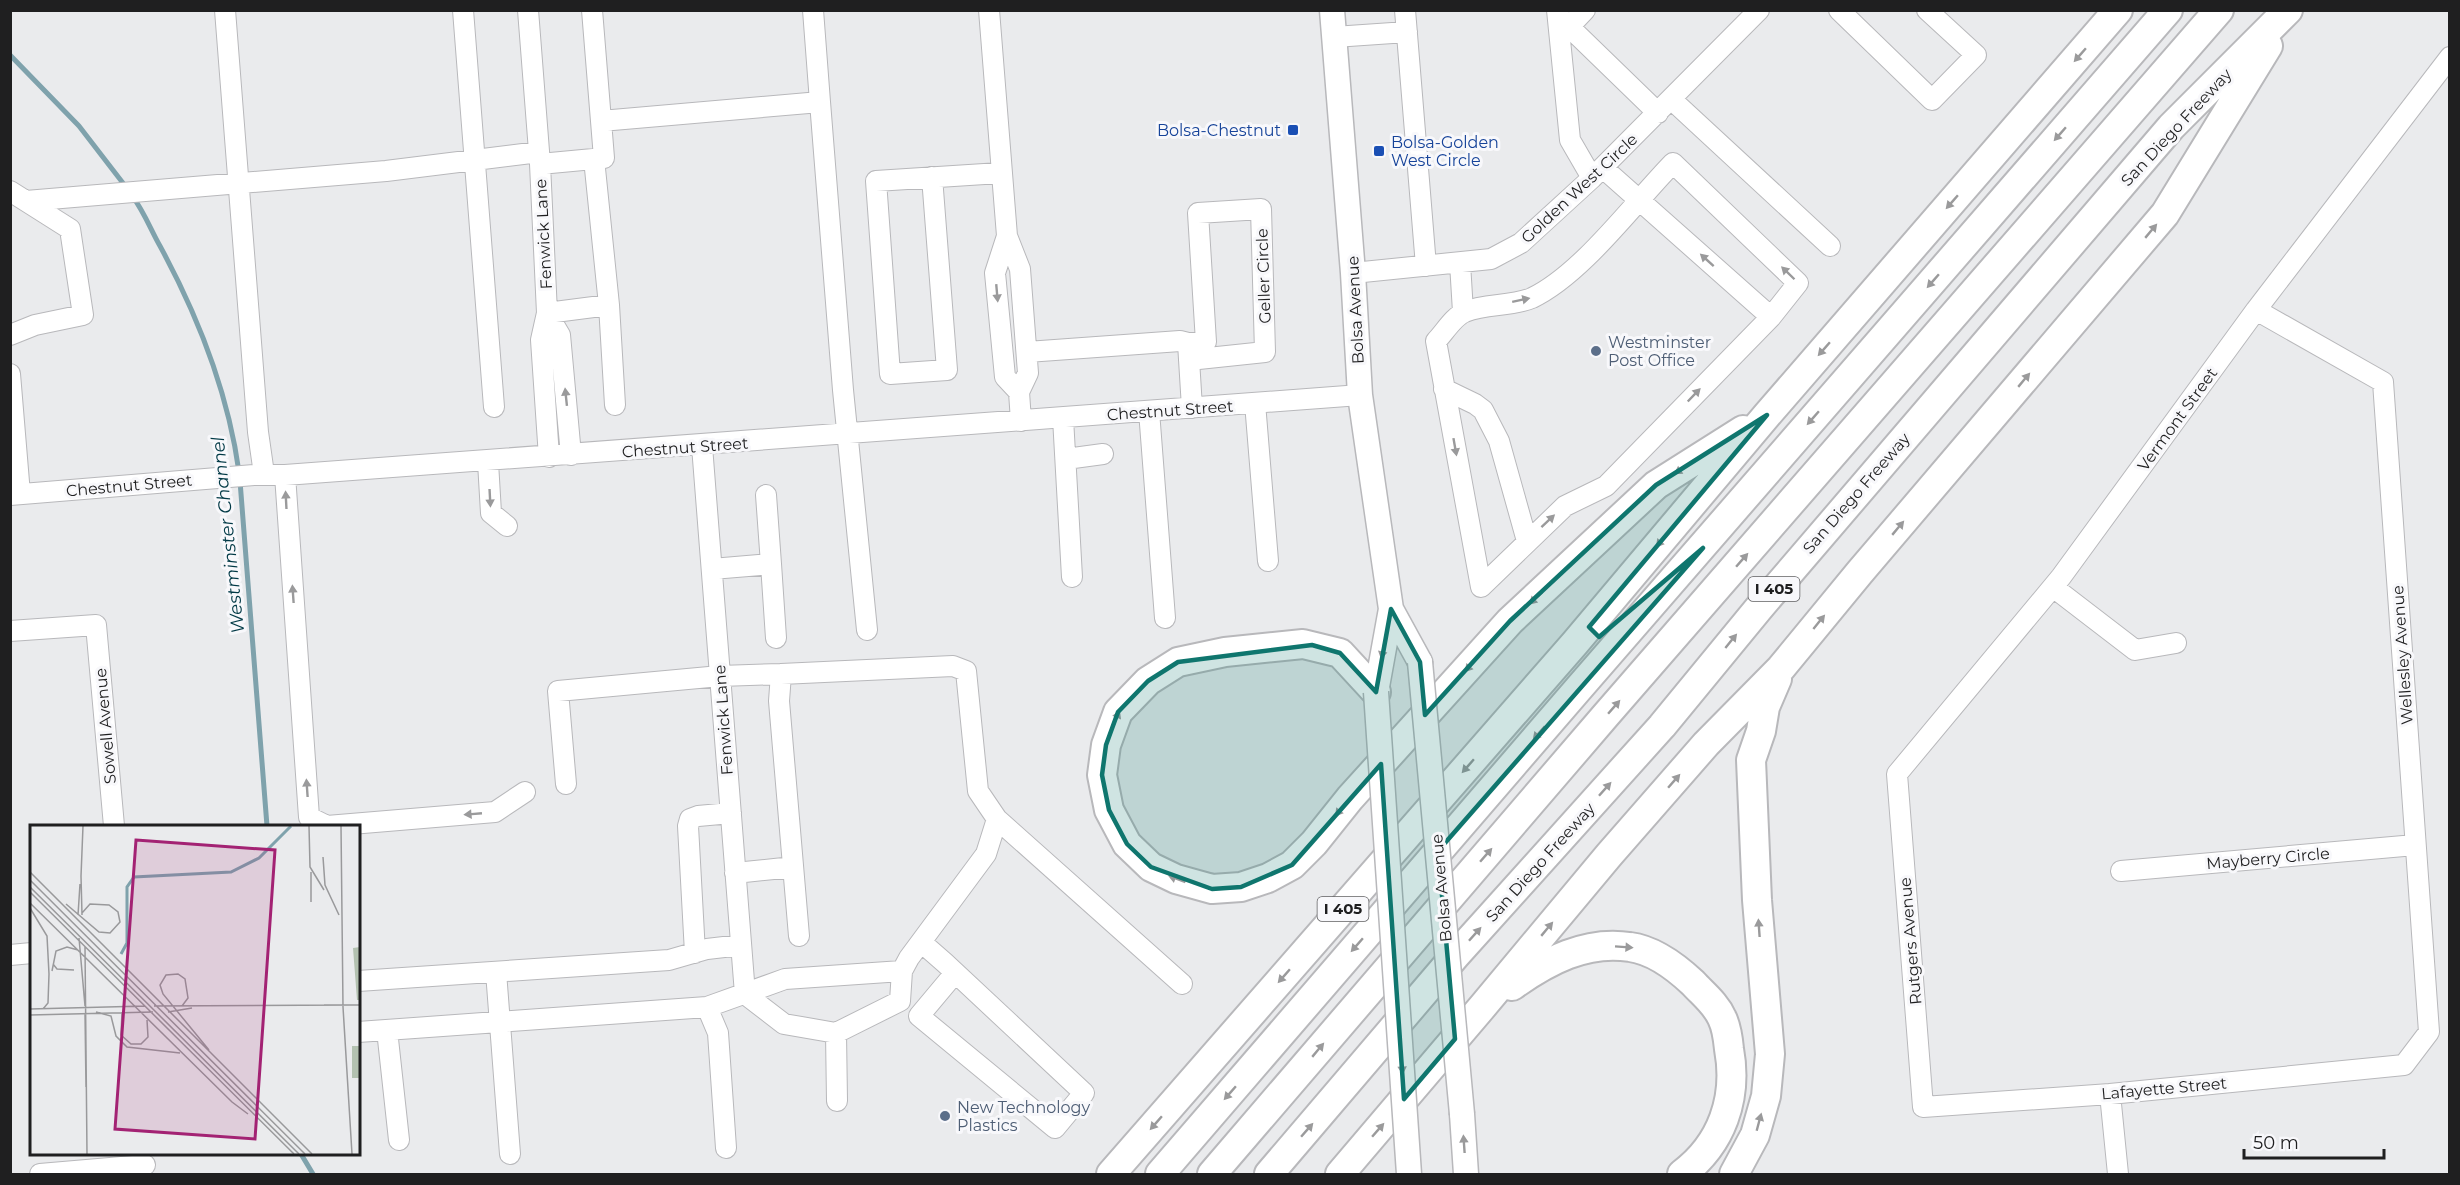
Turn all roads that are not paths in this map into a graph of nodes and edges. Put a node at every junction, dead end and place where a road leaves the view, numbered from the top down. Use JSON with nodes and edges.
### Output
{"nodes":[{"id":1,"x":225,"y":10,"type":"edge"},
{"id":2,"x":463,"y":10,"type":"edge"},
{"id":3,"x":528,"y":10,"type":"edge"},
{"id":4,"x":592,"y":10,"type":"edge"},
{"id":5,"x":813,"y":10,"type":"edge"},
{"id":6,"x":989,"y":10,"type":"edge"},
{"id":7,"x":1332,"y":10,"type":"edge"},
{"id":8,"x":1405,"y":10,"type":"edge"},
{"id":9,"x":1585,"y":10,"type":"edge"},
{"id":10,"x":1759,"y":10,"type":"edge"},
{"id":11,"x":1839,"y":10,"type":"edge"},
{"id":12,"x":1927,"y":10,"type":"edge"},
{"id":13,"x":2118,"y":10,"type":"edge"},
{"id":14,"x":2168,"y":10,"type":"edge"},
{"id":15,"x":2219,"y":10,"type":"edge"},
{"id":16,"x":2289,"y":10,"type":"edge"},
{"id":17,"x":1562,"y":18,"type":"edge"},
{"id":18,"x":1407,"y":32,"type":"junction"},
{"id":19,"x":1335,"y":37,"type":"junction"},
{"id":20,"x":2450,"y":57,"type":"edge"},
{"id":21,"x":820,"y":102,"type":"junction"},
{"id":22,"x":1664,"y":106,"type":"junction"},
{"id":23,"x":601,"y":121,"type":"junction"},
{"id":24,"x":540,"y":158,"type":"junction"},
{"id":25,"x":594,"y":159,"type":"junction"},
{"id":26,"x":474,"y":160,"type":"junction"},
{"id":27,"x":1000,"y":173,"type":"junction"},
{"id":28,"x":1598,"y":173,"type":"junction"},
{"id":29,"x":932,"y":177,"type":"junction"},
{"id":30,"x":239,"y":182,"type":"junction"},
{"id":31,"x":18,"y":196,"type":"edge"},
{"id":32,"x":1638,"y":199,"type":"junction"},
{"id":33,"x":1007,"y":236,"type":"junction"},
{"id":34,"x":1830,"y":246,"type":"dead end"},
{"id":35,"x":1460,"y":263,"type":"junction"},
{"id":36,"x":1426,"y":266,"type":"junction"},
{"id":37,"x":1353,"y":273,"type":"junction"},
{"id":38,"x":609,"y":305,"type":"junction"},
{"id":39,"x":2256,"y":310,"type":"junction"},
{"id":40,"x":1463,"y":312,"type":"junction"},
{"id":41,"x":547,"y":313,"type":"junction"},
{"id":42,"x":1771,"y":318,"type":"junction"},
{"id":43,"x":10,"y":335,"type":"edge"},
{"id":44,"x":1188,"y":351,"type":"junction"},
{"id":45,"x":1027,"y":352,"type":"junction"},
{"id":46,"x":10,"y":374,"type":"edge"},
{"id":47,"x":1444,"y":389,"type":"junction"},
{"id":48,"x":1019,"y":392,"type":"junction"},
{"id":49,"x":1360,"y":395,"type":"junction"},
{"id":50,"x":1255,"y":404,"type":"junction"},
{"id":51,"x":615,"y":405,"type":"dead end"},
{"id":52,"x":494,"y":407,"type":"dead end"},
{"id":53,"x":1192,"y":408,"type":"junction"},
{"id":54,"x":1149,"y":411,"type":"junction"},
{"id":55,"x":1767,"y":415,"type":"junction"},
{"id":56,"x":1064,"y":418,"type":"junction"},
{"id":57,"x":1021,"y":421,"type":"junction"},
{"id":58,"x":847,"y":435,"type":"junction"},
{"id":59,"x":702,"y":446,"type":"junction"},
{"id":60,"x":1103,"y":454,"type":"dead end"},
{"id":61,"x":571,"y":455,"type":"junction"},
{"id":62,"x":549,"y":457,"type":"junction"},
{"id":63,"x":1066,"y":459,"type":"junction"},
{"id":64,"x":488,"y":462,"type":"junction"},
{"id":65,"x":259,"y":474,"type":"junction"},
{"id":66,"x":285,"y":476,"type":"junction"},
{"id":67,"x":15,"y":495,"type":"edge"},
{"id":68,"x":766,"y":495,"type":"dead end"},
{"id":69,"x":507,"y":526,"type":"dead end"},
{"id":70,"x":1527,"y":541,"type":"junction"},
{"id":71,"x":1703,"y":548,"type":"junction"},
{"id":72,"x":1268,"y":561,"type":"dead end"},
{"id":73,"x":771,"y":564,"type":"junction"},
{"id":74,"x":712,"y":569,"type":"junction"},
{"id":75,"x":1072,"y":577,"type":"dead end"},
{"id":76,"x":2053,"y":587,"type":"junction"},
{"id":77,"x":1391,"y":609,"type":"junction"},
{"id":78,"x":1165,"y":618,"type":"dead end"},
{"id":79,"x":867,"y":630,"type":"dead end"},
{"id":80,"x":10,"y":631,"type":"edge"},
{"id":81,"x":776,"y":638,"type":"dead end"},
{"id":82,"x":1575,"y":643,"type":"junction"},
{"id":83,"x":2176,"y":643,"type":"dead end"},
{"id":84,"x":1781,"y":668,"type":"junction"},
{"id":85,"x":781,"y":674,"type":"junction"},
{"id":86,"x":720,"y":676,"type":"junction"},
{"id":87,"x":1376,"y":692,"type":"junction"},
{"id":88,"x":1897,"y":774,"type":"joint"},
{"id":89,"x":566,"y":784,"type":"dead end"},
{"id":90,"x":525,"y":792,"type":"dead end"},
{"id":91,"x":731,"y":813,"type":"junction"},
{"id":92,"x":997,"y":819,"type":"junction"},
{"id":93,"x":114,"y":825,"type":"edge"},
{"id":94,"x":325,"y":825,"type":"edge"},
{"id":95,"x":339,"y":825,"type":"edge"},
{"id":96,"x":2415,"y":845,"type":"junction"},
{"id":97,"x":793,"y":867,"type":"junction"},
{"id":98,"x":2121,"y":871,"type":"dead end"},
{"id":99,"x":735,"y":873,"type":"junction"},
{"id":100,"x":799,"y":936,"type":"dead end"},
{"id":101,"x":921,"y":942,"type":"junction"},
{"id":102,"x":741,"y":945,"type":"junction"},
{"id":103,"x":30,"y":953,"type":"edge"},
{"id":104,"x":695,"y":953,"type":"junction"},
{"id":105,"x":10,"y":955,"type":"edge"},
{"id":106,"x":902,"y":971,"type":"junction"},
{"id":107,"x":496,"y":972,"type":"junction"},
{"id":108,"x":955,"y":973,"type":"junction"},
{"id":109,"x":360,"y":981,"type":"edge"},
{"id":110,"x":1182,"y":984,"type":"dead end"},
{"id":111,"x":745,"y":994,"type":"junction"},
{"id":112,"x":900,"y":1001,"type":"junction"},
{"id":113,"x":1483,"y":1006,"type":"junction"},
{"id":114,"x":707,"y":1007,"type":"junction"},
{"id":115,"x":920,"y":1016,"type":"junction"},
{"id":116,"x":501,"y":1022,"type":"junction"},
{"id":117,"x":387,"y":1030,"type":"junction"},
{"id":118,"x":360,"y":1032,"type":"edge"},
{"id":119,"x":836,"y":1033,"type":"junction"},
{"id":120,"x":2404,"y":1065,"type":"joint"},
{"id":121,"x":2110,"y":1094,"type":"junction"},
{"id":122,"x":837,"y":1101,"type":"dead end"},
{"id":123,"x":1923,"y":1107,"type":"joint"},
{"id":124,"x":399,"y":1140,"type":"dead end"},
{"id":125,"x":726,"y":1148,"type":"dead end"},
{"id":126,"x":510,"y":1154,"type":"dead end"},
{"id":127,"x":145,"y":1164,"type":"edge"},
{"id":128,"x":40,"y":1174,"type":"edge"},
{"id":129,"x":1111,"y":1174,"type":"edge"},
{"id":130,"x":1160,"y":1174,"type":"edge"},
{"id":131,"x":1212,"y":1174,"type":"edge"},
{"id":132,"x":1269,"y":1174,"type":"edge"},
{"id":133,"x":1340,"y":1174,"type":"edge"},
{"id":134,"x":1409,"y":1174,"type":"edge"},
{"id":135,"x":1466,"y":1174,"type":"edge"},
{"id":136,"x":1682,"y":1174,"type":"edge"},
{"id":137,"x":1734,"y":1174,"type":"edge"},
{"id":138,"x":2118,"y":1174,"type":"edge"}],
"edges":[{"from":1,"to":30,"type":"street"},
{"from":2,"to":26,"type":"street"},
{"from":3,"to":24,"type":"street","name":"Fenwick Lane"},
{"from":4,"to":23,"type":"street"},
{"from":5,"to":21,"type":"street"},
{"from":6,"to":27,"type":"street"},
{"from":7,"to":19,"type":"main road","name":"Bolsa Avenue"},
{"from":8,"to":18,"type":"street"},
{"from":9,"to":17,"type":"street"},
{"from":10,"to":22,"type":"street","name":"Golden West Circle"},
{"from":11,"to":12,"type":"street"},
{"from":13,"to":55,"type":"highway","number":"I 405","one_way":true},
{"from":14,"to":71,"type":"highway","one_way":true},
{"from":131,"to":15,"type":"highway","one_way":true},
{"from":84,"to":16,"type":"highway","one_way":true},
{"from":132,"to":16,"type":"highway","name":"San Diego Freeway","number":"I 405","one_way":true},
{"from":17,"to":22,"type":"street"},
{"from":17,"to":28,"type":"street"},
{"from":18,"to":19,"type":"street"},
{"from":18,"to":36,"type":"street"},
{"from":19,"to":37,"type":"main road","name":"Bolsa Avenue"},
{"from":20,"to":39,"type":"street","name":"Vermont Street"},
{"from":21,"to":23,"type":"street"},
{"from":21,"to":58,"type":"street"},
{"from":22,"to":28,"type":"street","name":"Golden West Circle"},
{"from":22,"to":34,"type":"street"},
{"from":23,"to":25,"type":"street"},
{"from":24,"to":25,"type":"street"},
{"from":24,"to":26,"type":"street"},
{"from":24,"to":41,"type":"street","name":"Fenwick Lane"},
{"from":25,"to":38,"type":"street"},
{"from":26,"to":30,"type":"street"},
{"from":26,"to":52,"type":"street"},
{"from":27,"to":29,"type":"street"},
{"from":27,"to":33,"type":"street"},
{"from":28,"to":32,"type":"street"},
{"from":28,"to":35,"type":"street","name":"Golden West Circle"},
{"from":29,"to":29,"type":"street"},
{"from":30,"to":31,"type":"street"},
{"from":30,"to":65,"type":"street"},
{"from":31,"to":43,"type":"street"},
{"from":40,"to":32,"type":"street","one_way":true},
{"from":42,"to":32,"type":"street","one_way":true},
{"from":42,"to":32,"type":"street","one_way":true},
{"from":33,"to":45,"type":"street"},
{"from":33,"to":48,"type":"street","one_way":true},
{"from":35,"to":36,"type":"street","name":"Golden West Circle"},
{"from":35,"to":40,"type":"street"},
{"from":36,"to":37,"type":"street","name":"Golden West Circle"},
{"from":37,"to":49,"type":"main road","name":"Bolsa Avenue"},
{"from":38,"to":41,"type":"street"},
{"from":38,"to":51,"type":"street"},
{"from":39,"to":76,"type":"street","name":"Vermont Street"},
{"from":39,"to":96,"type":"street","name":"Wellesley Avenue"},
{"from":40,"to":47,"type":"street"},
{"from":61,"to":41,"type":"street","name":"Fenwick Lane","one_way":true},
{"from":41,"to":62,"type":"street"},
{"from":70,"to":42,"type":"street","one_way":true},
{"from":44,"to":44,"type":"street","name":"Geller Circle"},
{"from":44,"to":45,"type":"street"},
{"from":44,"to":53,"type":"street"},
{"from":45,"to":48,"type":"street"},
{"from":46,"to":67,"type":"street"},
{"from":47,"to":70,"type":"street"},
{"from":47,"to":70,"type":"street","one_way":true},
{"from":48,"to":57,"type":"street"},
{"from":49,"to":50,"type":"street","name":"Chestnut Street"},
{"from":49,"to":77,"type":"main road","name":"Bolsa Avenue"},
{"from":50,"to":53,"type":"street","name":"Chestnut Street"},
{"from":50,"to":72,"type":"street"},
{"from":53,"to":54,"type":"street","name":"Chestnut Street"},
{"from":54,"to":56,"type":"street","name":"Chestnut Street"},
{"from":54,"to":78,"type":"street"},
{"from":55,"to":82,"type":"highway","number":"I 405","one_way":true},
{"from":55,"to":87,"type":"highway","one_way":true},
{"from":56,"to":57,"type":"street","name":"Chestnut Street"},
{"from":56,"to":63,"type":"street"},
{"from":57,"to":58,"type":"street","name":"Chestnut Street"},
{"from":58,"to":59,"type":"street","name":"Chestnut Street"},
{"from":58,"to":79,"type":"street"},
{"from":59,"to":61,"type":"street","name":"Chestnut Street"},
{"from":59,"to":74,"type":"street","name":"Fenwick Lane"},
{"from":60,"to":63,"type":"street"},
{"from":61,"to":62,"type":"street","name":"Chestnut Street"},
{"from":62,"to":64,"type":"street","name":"Chestnut Street"},
{"from":63,"to":75,"type":"street"},
{"from":64,"to":66,"type":"street","name":"Chestnut Street"},
{"from":64,"to":69,"type":"street","one_way":true},
{"from":65,"to":66,"type":"street","name":"Chestnut Street"},
{"from":65,"to":67,"type":"street","name":"Chestnut Street"},
{"from":94,"to":66,"type":"street","one_way":true},
{"from":68,"to":73,"type":"street"},
{"from":71,"to":82,"type":"highway"},
{"from":71,"to":130,"type":"highway","one_way":true},
{"from":73,"to":74,"type":"street"},
{"from":73,"to":81,"type":"street"},
{"from":74,"to":86,"type":"street","name":"Fenwick Lane"},
{"from":76,"to":83,"type":"street"},
{"from":76,"to":88,"type":"street","name":"Vermont Street"},
{"from":77,"to":87,"type":"main road","name":"Bolsa Avenue","one_way":true},
{"from":135,"to":77,"type":"main road","name":"Bolsa Avenue","one_way":true,"bridge":true},
{"from":80,"to":93,"type":"street","name":"Sowell Avenue"},
{"from":82,"to":129,"type":"highway","number":"I 405","one_way":true},
{"from":113,"to":84,"type":"highway","one_way":true},
{"from":137,"to":84,"type":"highway","one_way":true},
{"from":85,"to":86,"type":"street"},
{"from":85,"to":92,"type":"street"},
{"from":85,"to":97,"type":"street"},
{"from":86,"to":89,"type":"street"},
{"from":86,"to":91,"type":"street","name":"Fenwick Lane"},
{"from":87,"to":134,"type":"main road","name":"Bolsa Avenue","one_way":true,"bridge":true},
{"from":88,"to":123,"type":"street","name":"Rutgers Avenue"},
{"from":90,"to":95,"type":"street","one_way":true},
{"from":91,"to":99,"type":"street","name":"Fenwick Lane"},
{"from":91,"to":104,"type":"street"},
{"from":92,"to":101,"type":"street"},
{"from":92,"to":110,"type":"street"},
{"from":96,"to":98,"type":"street","name":"Mayberry Circle"},
{"from":96,"to":120,"type":"street","name":"Wellesley Avenue"},
{"from":97,"to":99,"type":"street"},
{"from":97,"to":100,"type":"street"},
{"from":99,"to":102,"type":"street","name":"Fenwick Lane"},
{"from":101,"to":106,"type":"street"},
{"from":101,"to":108,"type":"street"},
{"from":102,"to":104,"type":"street"},
{"from":102,"to":111,"type":"street","name":"Fenwick Lane"},
{"from":103,"to":105,"type":"street"},
{"from":104,"to":107,"type":"street"},
{"from":106,"to":111,"type":"street"},
{"from":106,"to":112,"type":"street"},
{"from":107,"to":109,"type":"street"},
{"from":107,"to":116,"type":"street"},
{"from":108,"to":115,"type":"street"},
{"from":108,"to":115,"type":"street"},
{"from":111,"to":114,"type":"street"},
{"from":111,"to":119,"type":"street"},
{"from":112,"to":115,"type":"street"},
{"from":112,"to":119,"type":"street"},
{"from":133,"to":113,"type":"highway","one_way":true},
{"from":113,"to":136,"type":"highway","one_way":true},
{"from":114,"to":116,"type":"street"},
{"from":114,"to":125,"type":"street"},
{"from":116,"to":117,"type":"street"},
{"from":116,"to":126,"type":"street"},
{"from":117,"to":118,"type":"street"},
{"from":117,"to":124,"type":"street"},
{"from":119,"to":122,"type":"street"},
{"from":120,"to":121,"type":"street","name":"Lafayette Street"},
{"from":121,"to":123,"type":"street","name":"Lafayette Street"},
{"from":121,"to":138,"type":"street"},
{"from":127,"to":128,"type":"street"}]}
